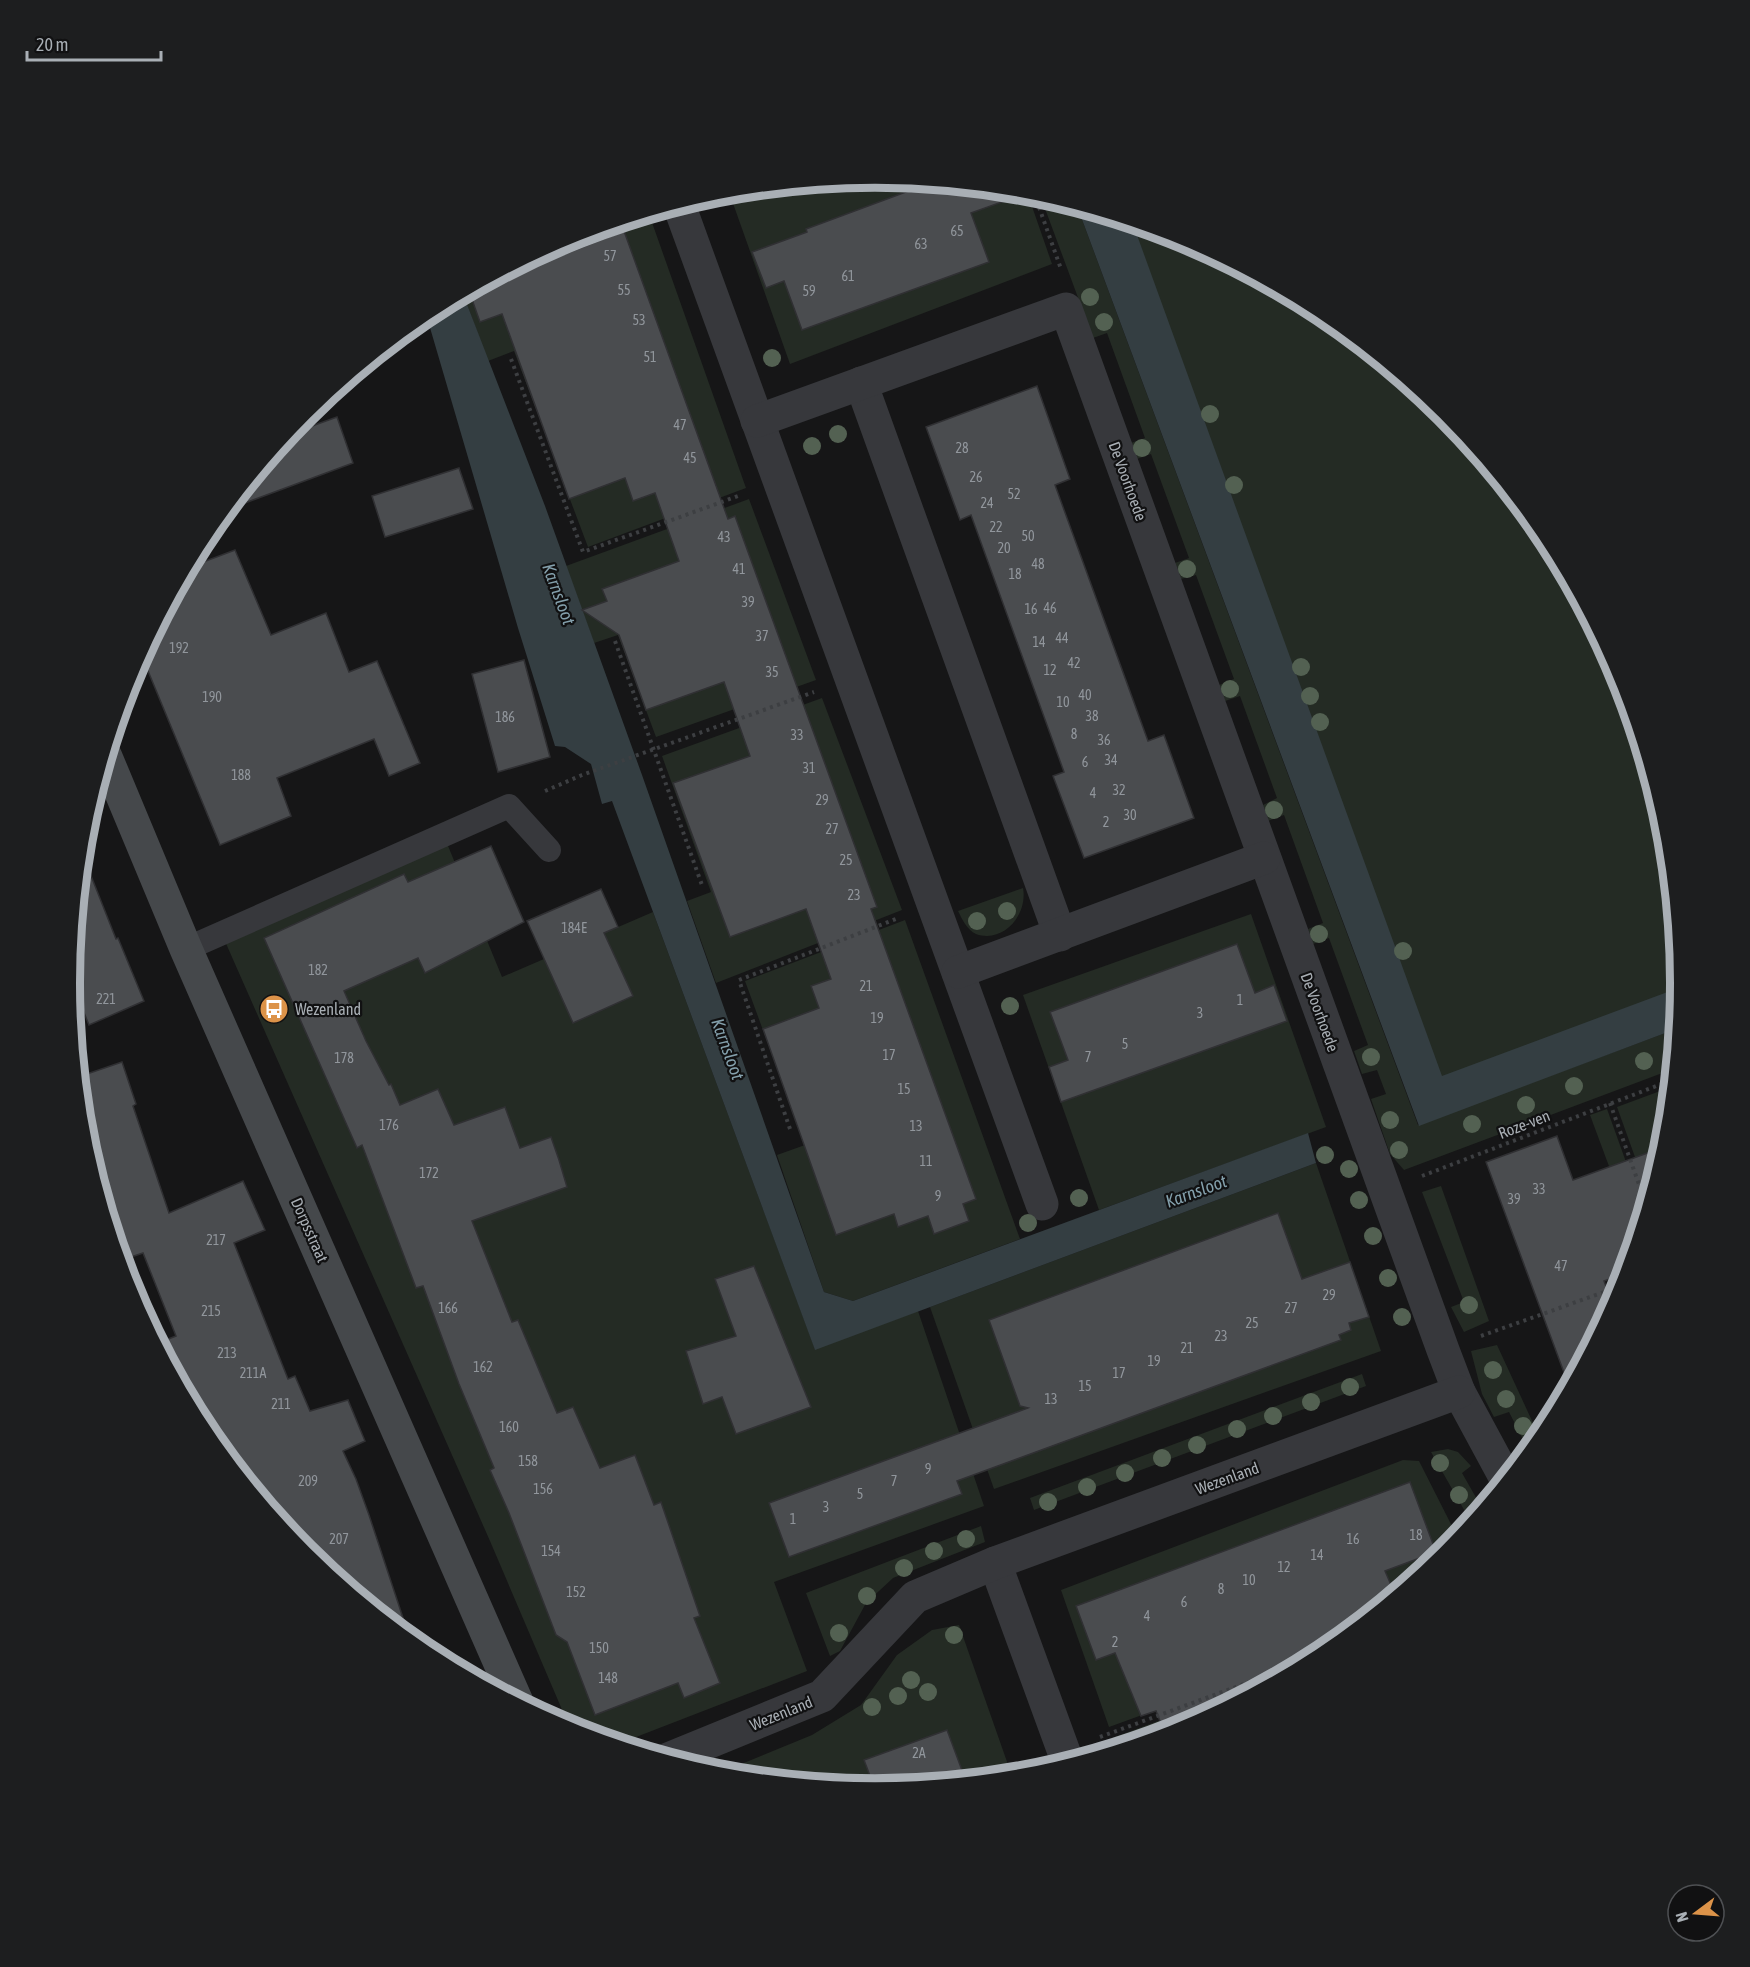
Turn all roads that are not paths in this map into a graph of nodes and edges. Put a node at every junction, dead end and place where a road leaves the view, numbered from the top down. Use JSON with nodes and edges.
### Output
{"nodes":[{"id":1,"x":682,"y":212,"type":"edge"},
{"id":2,"x":861,"y":383,"type":"junction"},
{"id":3,"x":757,"y":421,"type":"junction"},
{"id":4,"x":110,"y":767,"type":"edge"},
{"id":5,"x":549,"y":850,"type":"dead end"},
{"id":6,"x":1264,"y":858,"type":"junction"},
{"id":7,"x":1060,"y":935,"type":"junction"},
{"id":8,"x":186,"y":949,"type":"junction"},
{"id":9,"x":958,"y":972,"type":"junction"},
{"id":10,"x":1042,"y":1204,"type":"dead end"},
{"id":11,"x":1459,"y":1392,"type":"junction"},
{"id":12,"x":1502,"y":1472,"type":"edge"},
{"id":13,"x":994,"y":1563,"type":"junction"},
{"id":14,"x":512,"y":1691,"type":"edge"},
{"id":15,"x":679,"y":1754,"type":"edge"},
{"id":16,"x":1065,"y":1756,"type":"edge"}],
"edges":[{"from":1,"to":3,"type":"street"},
{"from":2,"to":3,"type":"street"},
{"from":2,"to":6,"type":"street","name":"De Voorhoede"},
{"from":2,"to":7,"type":"street"},
{"from":3,"to":9,"type":"street"},
{"from":4,"to":8,"type":"street","name":"Dorpsstraat"},
{"from":5,"to":8,"type":"lane"},
{"from":6,"to":7,"type":"street"},
{"from":6,"to":11,"type":"street","name":"De Voorhoede"},
{"from":7,"to":9,"type":"street"},
{"from":8,"to":14,"type":"street","name":"Dorpsstraat"},
{"from":9,"to":10,"type":"street"},
{"from":11,"to":12,"type":"street"},
{"from":11,"to":13,"type":"street","name":"Wezenland"},
{"from":13,"to":15,"type":"street","name":"Wezenland"},
{"from":13,"to":16,"type":"street"}]}
